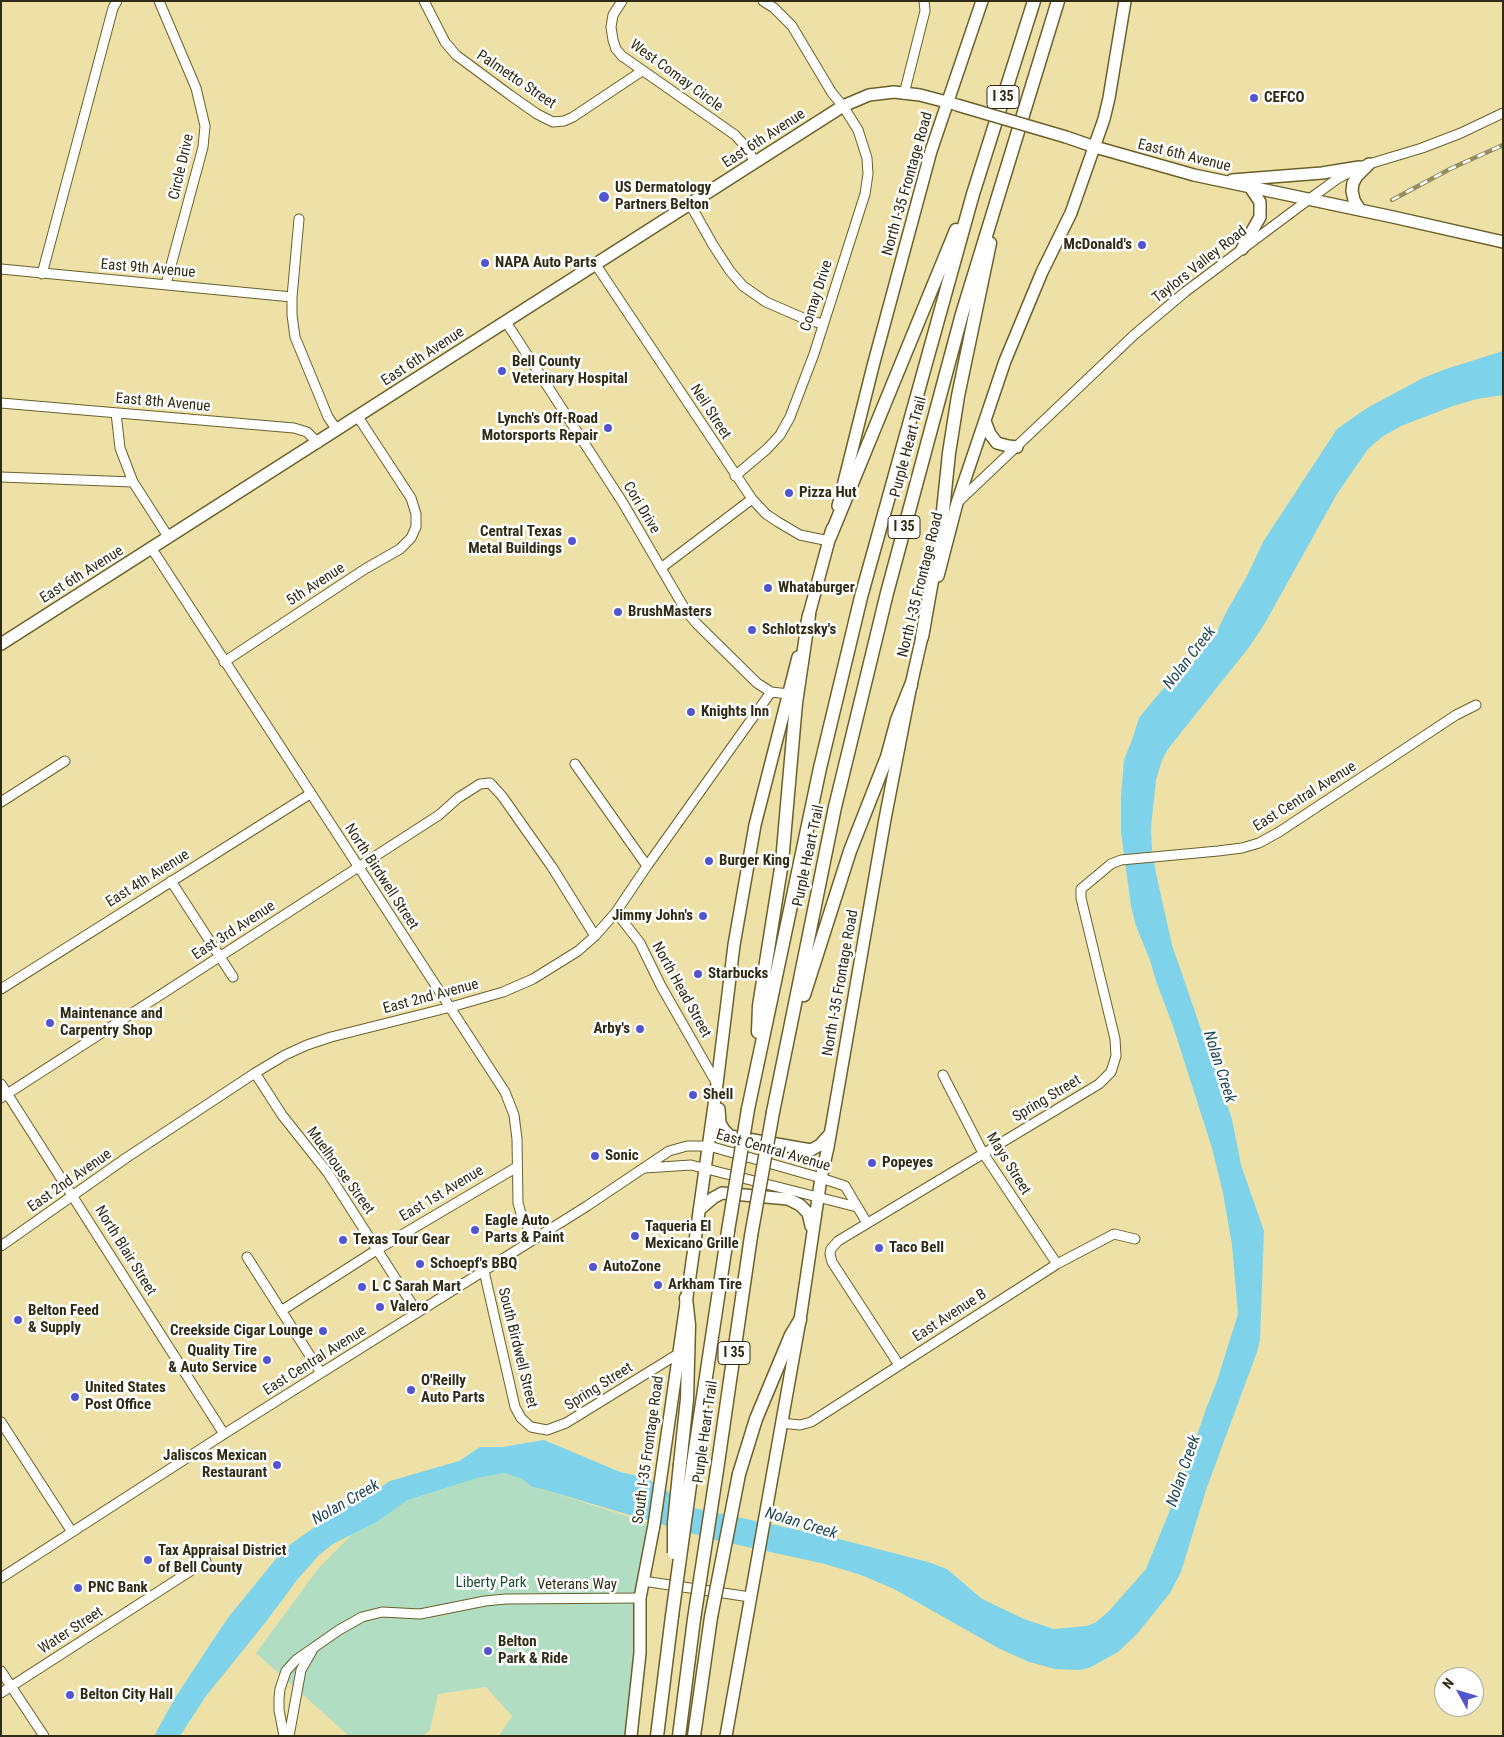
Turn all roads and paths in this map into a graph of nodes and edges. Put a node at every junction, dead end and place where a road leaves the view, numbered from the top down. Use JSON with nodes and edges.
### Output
{"nodes":[{"id":1,"x":117,"y":1,"type":"edge"},
{"id":2,"x":159,"y":1,"type":"edge"},
{"id":3,"x":424,"y":1,"type":"edge"},
{"id":4,"x":622,"y":1,"type":"edge"},
{"id":5,"x":763,"y":1,"type":"edge"},
{"id":6,"x":924,"y":1,"type":"edge"},
{"id":7,"x":982,"y":1,"type":"edge"},
{"id":8,"x":1034,"y":1,"type":"edge"},
{"id":9,"x":1058,"y":1,"type":"edge"},
{"id":10,"x":1125,"y":1,"type":"edge"},
{"id":11,"x":642,"y":71,"type":"junction"},
{"id":12,"x":904,"y":94,"type":"junction"},
{"id":13,"x":952,"y":103,"type":"junction"},
{"id":14,"x":843,"y":106,"type":"junction"},
{"id":15,"x":1503,"y":113,"type":"edge"},
{"id":16,"x":1095,"y":147,"type":"junction"},
{"id":17,"x":755,"y":162,"type":"junction"},
{"id":18,"x":1364,"y":166,"type":"junction"},
{"id":19,"x":1005,"y":172,"type":"junction"},
{"id":20,"x":1221,"y":181,"type":"junction"},
{"id":21,"x":1250,"y":187,"type":"junction"},
{"id":22,"x":972,"y":194,"type":"junction"},
{"id":23,"x":1308,"y":200,"type":"junction"},
{"id":24,"x":690,"y":204,"type":"junction"},
{"id":25,"x":1360,"y":210,"type":"junction"},
{"id":26,"x":300,"y":219,"type":"dead end"},
{"id":27,"x":1503,"y":242,"type":"edge"},
{"id":28,"x":1242,"y":249,"type":"junction"},
{"id":29,"x":596,"y":264,"type":"junction"},
{"id":30,"x":1,"y":269,"type":"edge"},
{"id":31,"x":42,"y":274,"type":"junction"},
{"id":32,"x":166,"y":284,"type":"junction"},
{"id":33,"x":292,"y":297,"type":"junction"},
{"id":34,"x":506,"y":322,"type":"junction"},
{"id":35,"x":822,"y":324,"type":"junction"},
{"id":36,"x":1,"y":403,"type":"edge"},
{"id":37,"x":116,"y":413,"type":"junction"},
{"id":38,"x":358,"y":417,"type":"junction"},
{"id":39,"x":985,"y":421,"type":"junction"},
{"id":40,"x":337,"y":430,"type":"junction"},
{"id":41,"x":318,"y":442,"type":"junction"},
{"id":42,"x":1017,"y":447,"type":"junction"},
{"id":43,"x":735,"y":476,"type":"junction"},
{"id":44,"x":1,"y":477,"type":"edge"},
{"id":45,"x":133,"y":482,"type":"junction"},
{"id":46,"x":752,"y":499,"type":"junction"},
{"id":47,"x":957,"y":504,"type":"junction"},
{"id":48,"x":169,"y":538,"type":"junction"},
{"id":49,"x":829,"y":539,"type":"junction"},
{"id":50,"x":152,"y":549,"type":"junction"},
{"id":51,"x":661,"y":568,"type":"junction"},
{"id":52,"x":809,"y":615,"type":"junction"},
{"id":53,"x":922,"y":637,"type":"junction"},
{"id":54,"x":1,"y":644,"type":"edge"},
{"id":55,"x":224,"y":662,"type":"junction"},
{"id":56,"x":911,"y":685,"type":"junction"},
{"id":57,"x":772,"y":692,"type":"junction"},
{"id":58,"x":789,"y":694,"type":"junction"},
{"id":59,"x":1476,"y":705,"type":"dead end"},
{"id":60,"x":66,"y":761,"type":"dead end"},
{"id":61,"x":575,"y":764,"type":"dead end"},
{"id":62,"x":310,"y":794,"type":"junction"},
{"id":63,"x":1,"y":802,"type":"edge"},
{"id":64,"x":647,"y":866,"type":"junction"},
{"id":65,"x":358,"y":868,"type":"junction"},
{"id":66,"x":171,"y":881,"type":"junction"},
{"id":67,"x":1081,"y":889,"type":"joint"},
{"id":68,"x":616,"y":912,"type":"junction"},
{"id":69,"x":595,"y":936,"type":"junction"},
{"id":70,"x":219,"y":957,"type":"junction"},
{"id":71,"x":233,"y":977,"type":"dead end"},
{"id":72,"x":1,"y":989,"type":"edge"},
{"id":73,"x":450,"y":1007,"type":"junction"},
{"id":74,"x":783,"y":1062,"type":"junction"},
{"id":75,"x":756,"y":1070,"type":"junction"},
{"id":76,"x":255,"y":1073,"type":"junction"},
{"id":77,"x":943,"y":1075,"type":"dead end"},
{"id":78,"x":1,"y":1084,"type":"edge"},
{"id":79,"x":717,"y":1084,"type":"junction"},
{"id":80,"x":4,"y":1096,"type":"edge"},
{"id":81,"x":830,"y":1134,"type":"junction"},
{"id":82,"x":709,"y":1146,"type":"junction"},
{"id":83,"x":983,"y":1153,"type":"junction"},
{"id":84,"x":517,"y":1167,"type":"junction"},
{"id":85,"x":645,"y":1168,"type":"junction"},
{"id":86,"x":706,"y":1168,"type":"junction"},
{"id":87,"x":821,"y":1178,"type":"junction"},
{"id":88,"x":74,"y":1196,"type":"junction"},
{"id":89,"x":818,"y":1197,"type":"junction"},
{"id":90,"x":857,"y":1207,"type":"junction"},
{"id":91,"x":699,"y":1210,"type":"junction"},
{"id":92,"x":867,"y":1223,"type":"junction"},
{"id":93,"x":535,"y":1239,"type":"junction"},
{"id":94,"x":1135,"y":1239,"type":"dead end"},
{"id":95,"x":1,"y":1246,"type":"edge"},
{"id":96,"x":378,"y":1249,"type":"junction"},
{"id":97,"x":810,"y":1256,"type":"junction"},
{"id":98,"x":247,"y":1257,"type":"dead end"},
{"id":99,"x":1057,"y":1264,"type":"junction"},
{"id":100,"x":484,"y":1272,"type":"junction"},
{"id":101,"x":686,"y":1298,"type":"junction"},
{"id":102,"x":282,"y":1311,"type":"junction"},
{"id":103,"x":417,"y":1312,"type":"junction"},
{"id":104,"x":800,"y":1320,"type":"junction"},
{"id":105,"x":678,"y":1354,"type":"junction"},
{"id":106,"x":899,"y":1365,"type":"junction"},
{"id":107,"x":321,"y":1373,"type":"junction"},
{"id":108,"x":1,"y":1422,"type":"edge"},
{"id":109,"x":781,"y":1423,"type":"junction"},
{"id":110,"x":530,"y":1427,"type":"joint"},
{"id":111,"x":224,"y":1434,"type":"junction"},
{"id":112,"x":72,"y":1532,"type":"junction"},
{"id":113,"x":206,"y":1561,"type":"dead end"},
{"id":114,"x":1,"y":1578,"type":"edge"},
{"id":115,"x":644,"y":1581,"type":"junction"},
{"id":116,"x":750,"y":1597,"type":"junction"},
{"id":117,"x":640,"y":1598,"type":"junction"},
{"id":118,"x":672,"y":1611,"type":"junction"},
{"id":119,"x":315,"y":1647,"type":"junction"},
{"id":120,"x":1,"y":1671,"type":"edge"},
{"id":121,"x":11,"y":1687,"type":"junction"},
{"id":122,"x":1,"y":1693,"type":"edge"},
{"id":123,"x":44,"y":1736,"type":"edge"},
{"id":124,"x":284,"y":1736,"type":"edge"},
{"id":125,"x":289,"y":1736,"type":"edge"},
{"id":126,"x":631,"y":1736,"type":"edge"},
{"id":127,"x":657,"y":1736,"type":"edge"},
{"id":128,"x":680,"y":1736,"type":"edge"},
{"id":129,"x":694,"y":1736,"type":"edge"},
{"id":130,"x":726,"y":1736,"type":"edge"}],
"edges":[{"from":1,"to":31,"type":"street"},
{"from":2,"to":32,"type":"street","name":"Circle Drive"},
{"from":3,"to":11,"type":"street","name":"Palmetto Street"},
{"from":4,"to":11,"type":"street","name":"West Comay Circle"},
{"from":5,"to":14,"type":"street","name":"Comay Drive"},
{"from":6,"to":12,"type":"street"},
{"from":7,"to":13,"type":"main road","name":"North I-35 Frontage Road"},
{"from":8,"to":22,"type":"highway","name":"Purple Heart Trail","number":"I 35"},
{"from":9,"to":19,"type":"highway","name":"Purple Heart Trail","number":"I 35"},
{"from":10,"to":16,"type":"main road","name":"North I-35 Frontage Road"},
{"from":11,"to":17,"type":"street","name":"West Comay Circle"},
{"from":12,"to":13,"type":"main road","name":"East 6th Avenue"},
{"from":12,"to":14,"type":"main road","name":"East 6th Avenue"},
{"from":13,"to":16,"type":"main road","name":"East 6th Avenue","bridge":true},
{"from":13,"to":49,"type":"main road","name":"North I-35 Frontage Road"},
{"from":14,"to":17,"type":"main road","name":"East 6th Avenue"},
{"from":14,"to":35,"type":"street","name":"Comay Drive"},
{"from":15,"to":18,"type":"street","name":"Taylors Valley Road"},
{"from":16,"to":20,"type":"main road","name":"East 6th Avenue"},
{"from":16,"to":39,"type":"main road","name":"North I-35 Frontage Road"},
{"from":17,"to":24,"type":"main road","name":"East 6th Avenue"},
{"from":18,"to":20,"type":"main road"},
{"from":18,"to":23,"type":"street","name":"Taylors Valley Road"},
{"from":18,"to":25,"type":"main road"},
{"from":19,"to":53,"type":"highway"},
{"from":19,"to":74,"type":"highway","name":"Purple Heart Trail","number":"I 35"},
{"from":20,"to":21,"type":"main road","name":"East 6th Avenue"},
{"from":21,"to":23,"type":"main road","name":"East 6th Avenue"},
{"from":21,"to":28,"type":"main road"},
{"from":22,"to":49,"type":"highway"},
{"from":22,"to":75,"type":"highway","name":"Purple Heart Trail","number":"I 35"},
{"from":23,"to":25,"type":"main road","name":"East 6th Avenue"},
{"from":23,"to":28,"type":"street","name":"Taylors Valley Road"},
{"from":24,"to":29,"type":"main road","name":"East 6th Avenue"},
{"from":24,"to":35,"type":"street"},
{"from":25,"to":27,"type":"main road","name":"East 6th Avenue"},
{"from":26,"to":33,"type":"street"},
{"from":28,"to":42,"type":"street","name":"Taylors Valley Road"},
{"from":29,"to":34,"type":"main road","name":"East 6th Avenue"},
{"from":29,"to":43,"type":"street","name":"Neil Street"},
{"from":30,"to":31,"type":"street","name":"East 9th Avenue"},
{"from":31,"to":32,"type":"street","name":"East 9th Avenue"},
{"from":32,"to":33,"type":"street","name":"East 9th Avenue"},
{"from":33,"to":40,"type":"street"},
{"from":34,"to":38,"type":"main road","name":"East 6th Avenue"},
{"from":34,"to":51,"type":"street","name":"Cori Drive"},
{"from":35,"to":43,"type":"street","name":"Comay Drive"},
{"from":36,"to":37,"type":"street","name":"East 8th Avenue"},
{"from":37,"to":41,"type":"street","name":"East 8th Avenue"},
{"from":37,"to":45,"type":"street"},
{"from":38,"to":40,"type":"main road","name":"East 6th Avenue"},
{"from":38,"to":55,"type":"street","name":"5th Avenue"},
{"from":39,"to":42,"type":"main road"},
{"from":39,"to":47,"type":"main road","name":"North I-35 Frontage Road"},
{"from":40,"to":41,"type":"main road","name":"East 6th Avenue"},
{"from":41,"to":48,"type":"main road","name":"East 6th Avenue"},
{"from":42,"to":47,"type":"street","name":"Taylors Valley Road"},
{"from":43,"to":46,"type":"street","name":"Neil Street"},
{"from":44,"to":45,"type":"street"},
{"from":45,"to":48,"type":"street"},
{"from":46,"to":49,"type":"street","name":"Neil Street"},
{"from":46,"to":51,"type":"street"},
{"from":47,"to":53,"type":"main road","name":"North I-35 Frontage Road"},
{"from":48,"to":50,"type":"main road","name":"East 6th Avenue"},
{"from":49,"to":52,"type":"main road","name":"North I-35 Frontage Road"},
{"from":50,"to":54,"type":"main road","name":"East 6th Avenue"},
{"from":50,"to":55,"type":"street","name":"North Birdwell Street"},
{"from":51,"to":57,"type":"street","name":"Cori Drive"},
{"from":52,"to":58,"type":"main road","name":"North I-35 Frontage Road"},
{"from":52,"to":75,"type":"highway"},
{"from":53,"to":56,"type":"main road","name":"North I-35 Frontage Road"},
{"from":55,"to":62,"type":"street","name":"North Birdwell Street"},
{"from":56,"to":74,"type":"highway"},
{"from":56,"to":81,"type":"main road","name":"North I-35 Frontage Road"},
{"from":57,"to":58,"type":"street"},
{"from":57,"to":64,"type":"street","name":"East 2nd Avenue"},
{"from":58,"to":79,"type":"main road","name":"North I-35 Frontage Road"},
{"from":59,"to":67,"type":"street","name":"East Central Avenue"},
{"from":60,"to":63,"type":"street"},
{"from":61,"to":64,"type":"street"},
{"from":62,"to":65,"type":"street","name":"North Birdwell Street"},
{"from":62,"to":66,"type":"street","name":"East 4th Avenue"},
{"from":64,"to":68,"type":"street","name":"East 2nd Avenue"},
{"from":65,"to":69,"type":"street","name":"East 3rd Avenue"},
{"from":65,"to":70,"type":"street","name":"East 3rd Avenue"},
{"from":65,"to":73,"type":"street","name":"North Birdwell Street"},
{"from":66,"to":70,"type":"street"},
{"from":66,"to":72,"type":"street","name":"East 4th Avenue"},
{"from":67,"to":83,"type":"street","name":"Spring Street"},
{"from":68,"to":69,"type":"street","name":"East 2nd Avenue"},
{"from":68,"to":79,"type":"street","name":"North Head Street"},
{"from":69,"to":73,"type":"street","name":"East 2nd Avenue"},
{"from":70,"to":71,"type":"street"},
{"from":70,"to":80,"type":"street","name":"East 3rd Avenue"},
{"from":73,"to":76,"type":"street","name":"East 2nd Avenue"},
{"from":73,"to":84,"type":"street","name":"North Birdwell Street"},
{"from":74,"to":128,"type":"highway","name":"Purple Heart Trail","number":"I 35","bridge":true},
{"from":75,"to":118,"type":"highway","name":"Purple Heart Trail","number":"I 35","bridge":true},
{"from":76,"to":88,"type":"street","name":"East 2nd Avenue"},
{"from":76,"to":96,"type":"street","name":"Muelhouse Street"},
{"from":77,"to":83,"type":"street","name":"Mays Street"},
{"from":78,"to":80,"type":"street","name":"North Blair Street"},
{"from":79,"to":81,"type":"main road"},
{"from":79,"to":82,"type":"main road","name":"North I-35 Frontage Road"},
{"from":80,"to":88,"type":"street","name":"North Blair Street"},
{"from":81,"to":87,"type":"main road","name":"North I-35 Frontage Road"},
{"from":82,"to":85,"type":"street","name":"East Central Avenue"},
{"from":82,"to":86,"type":"main road","name":"North I-35 Frontage Road"},
{"from":82,"to":87,"type":"street","name":"East Central Avenue"},
{"from":83,"to":92,"type":"street","name":"Spring Street"},
{"from":83,"to":99,"type":"street","name":"Mays Street"},
{"from":84,"to":93,"type":"street","name":"North Birdwell Street"},
{"from":84,"to":96,"type":"street","name":"East 1st Avenue"},
{"from":85,"to":86,"type":"street","name":"East Central Avenue"},
{"from":85,"to":93,"type":"street","name":"East Central Avenue"},
{"from":86,"to":89,"type":"street","name":"East Central Avenue"},
{"from":86,"to":91,"type":"main road","name":"South I-35 Frontage Road"},
{"from":87,"to":89,"type":"main road","name":"North I-35 Frontage Road"},
{"from":87,"to":90,"type":"street","name":"East Central Avenue"},
{"from":88,"to":95,"type":"street","name":"East 2nd Avenue"},
{"from":88,"to":111,"type":"street","name":"North Blair Street"},
{"from":89,"to":90,"type":"street","name":"East Central Avenue"},
{"from":89,"to":97,"type":"main road"},
{"from":90,"to":92,"type":"street","name":"East Central Avenue"},
{"from":91,"to":97,"type":"main road"},
{"from":91,"to":101,"type":"main road","name":"South I-35 Frontage Road"},
{"from":92,"to":106,"type":"street","name":"Spring Street"},
{"from":93,"to":100,"type":"street","name":"East Central Avenue"},
{"from":94,"to":99,"type":"street","name":"East Avenue B"},
{"from":96,"to":102,"type":"street","name":"East 1st Avenue"},
{"from":96,"to":103,"type":"street","name":"Muelhouse Street"},
{"from":97,"to":104,"type":"main road"},
{"from":98,"to":102,"type":"street"},
{"from":99,"to":106,"type":"street","name":"East Avenue B"},
{"from":100,"to":103,"type":"street","name":"East Central Avenue"},
{"from":100,"to":110,"type":"street","name":"South Birdwell Street"},
{"from":101,"to":105,"type":"main road","name":"South I-35 Frontage Road"},
{"from":101,"to":118,"type":"highway","bridge":true},
{"from":102,"to":107,"type":"street"},
{"from":103,"to":107,"type":"street","name":"East Central Avenue"},
{"from":104,"to":109,"type":"main road"},
{"from":104,"to":129,"type":"highway","bridge":true},
{"from":105,"to":110,"type":"street","name":"Spring Street"},
{"from":105,"to":115,"type":"main road","name":"South I-35 Frontage Road"},
{"from":106,"to":109,"type":"street","name":"East Avenue B"},
{"from":107,"to":111,"type":"street","name":"East Central Avenue"},
{"from":108,"to":112,"type":"street"},
{"from":109,"to":116,"type":"main road"},
{"from":111,"to":112,"type":"street","name":"East Central Avenue"},
{"from":112,"to":114,"type":"street","name":"East Central Avenue"},
{"from":113,"to":121,"type":"street","name":"Water Street"},
{"from":115,"to":116,"type":"street"},
{"from":115,"to":117,"type":"main road","name":"South I-35 Frontage Road"},
{"from":116,"to":130,"type":"main road"},
{"from":117,"to":119,"type":"street","name":"Veterans Way"},
{"from":117,"to":126,"type":"main road","name":"South I-35 Frontage Road"},
{"from":118,"to":127,"type":"highway","name":"Purple Heart Trail","number":"I 35"},
{"from":119,"to":124,"type":"street","name":"Veterans Way"},
{"from":119,"to":125,"type":"street"},
{"from":120,"to":121,"type":"street"},
{"from":121,"to":122,"type":"street","name":"Water Street"},
{"from":121,"to":123,"type":"street"}]}
